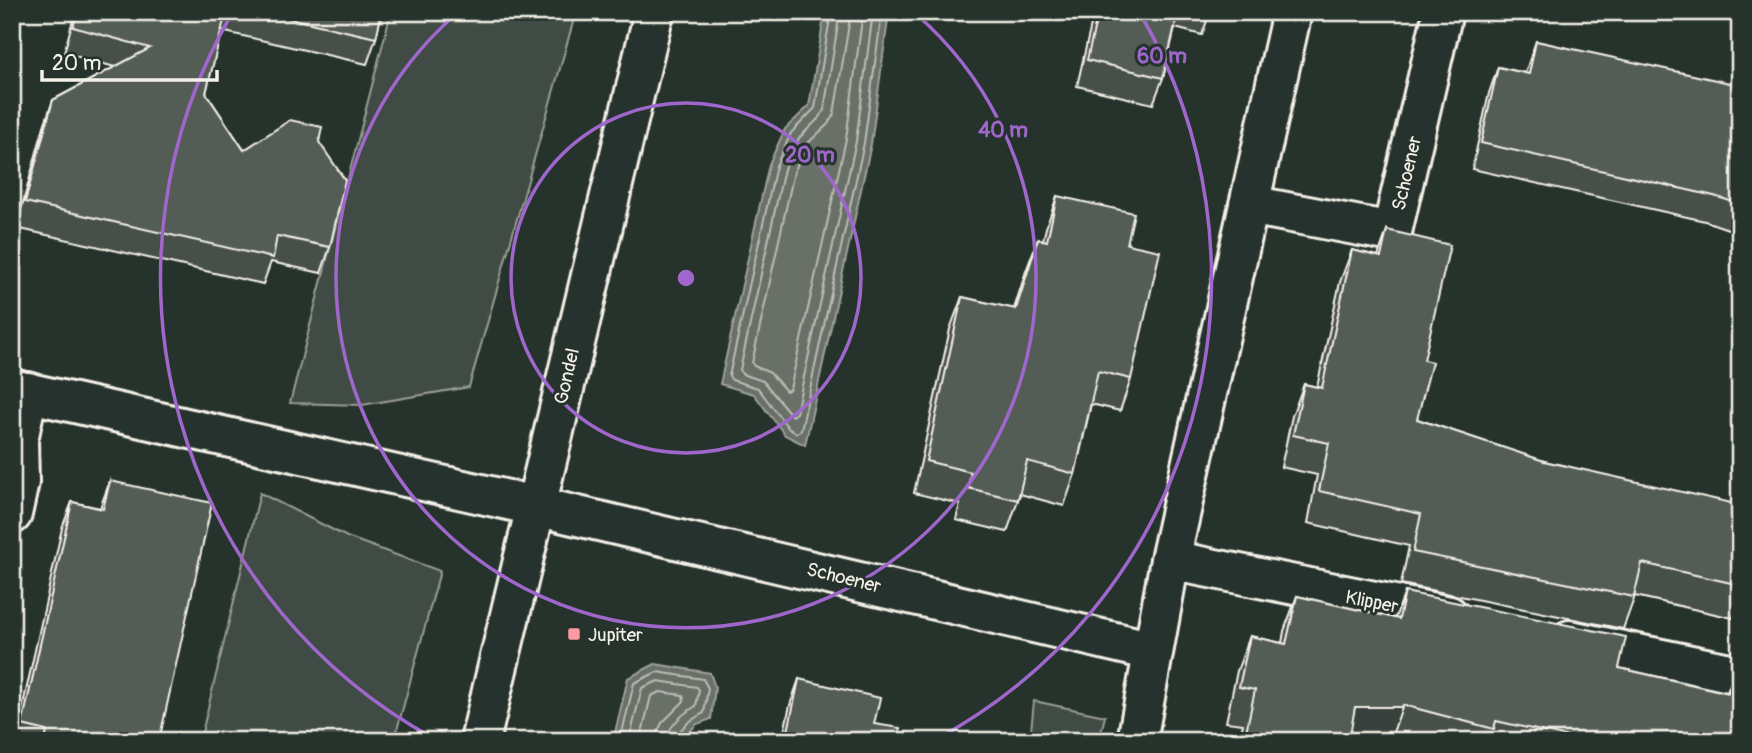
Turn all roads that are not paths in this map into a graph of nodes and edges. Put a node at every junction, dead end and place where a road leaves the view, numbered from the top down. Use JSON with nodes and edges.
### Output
{"nodes":[{"id":1,"x":654,"y":12,"type":"edge"},
{"id":2,"x":1292,"y":12,"type":"edge"},
{"id":3,"x":1443,"y":12,"type":"edge"},
{"id":4,"x":1249,"y":205,"type":"junction"},
{"id":5,"x":20,"y":390,"type":"edge"},
{"id":6,"x":536,"y":506,"type":"junction"},
{"id":7,"x":12,"y":514,"type":"edge"},
{"id":8,"x":1170,"y":560,"type":"junction"},
{"id":9,"x":1481,"y":622,"type":"edge"},
{"id":10,"x":1535,"y":633,"type":"edge"},
{"id":11,"x":1153,"y":650,"type":"junction"},
{"id":12,"x":1740,"y":672,"type":"edge"},
{"id":13,"x":480,"y":741,"type":"edge"},
{"id":14,"x":1137,"y":741,"type":"edge"}],
"edges":[{"from":1,"to":6,"type":"street","name":"Gondel"},
{"from":2,"to":4,"type":"street"},
{"from":3,"to":4,"type":"street","name":"Schoener"},
{"from":4,"to":8,"type":"street"},
{"from":5,"to":6,"type":"street"},
{"from":5,"to":7,"type":"street"},
{"from":6,"to":11,"type":"street","name":"Schoener"},
{"from":6,"to":13,"type":"street","name":"Gondel"},
{"from":8,"to":9,"type":"street","name":"Klipper"},
{"from":8,"to":11,"type":"street"},
{"from":10,"to":12,"type":"street"},
{"from":11,"to":14,"type":"street"}]}
